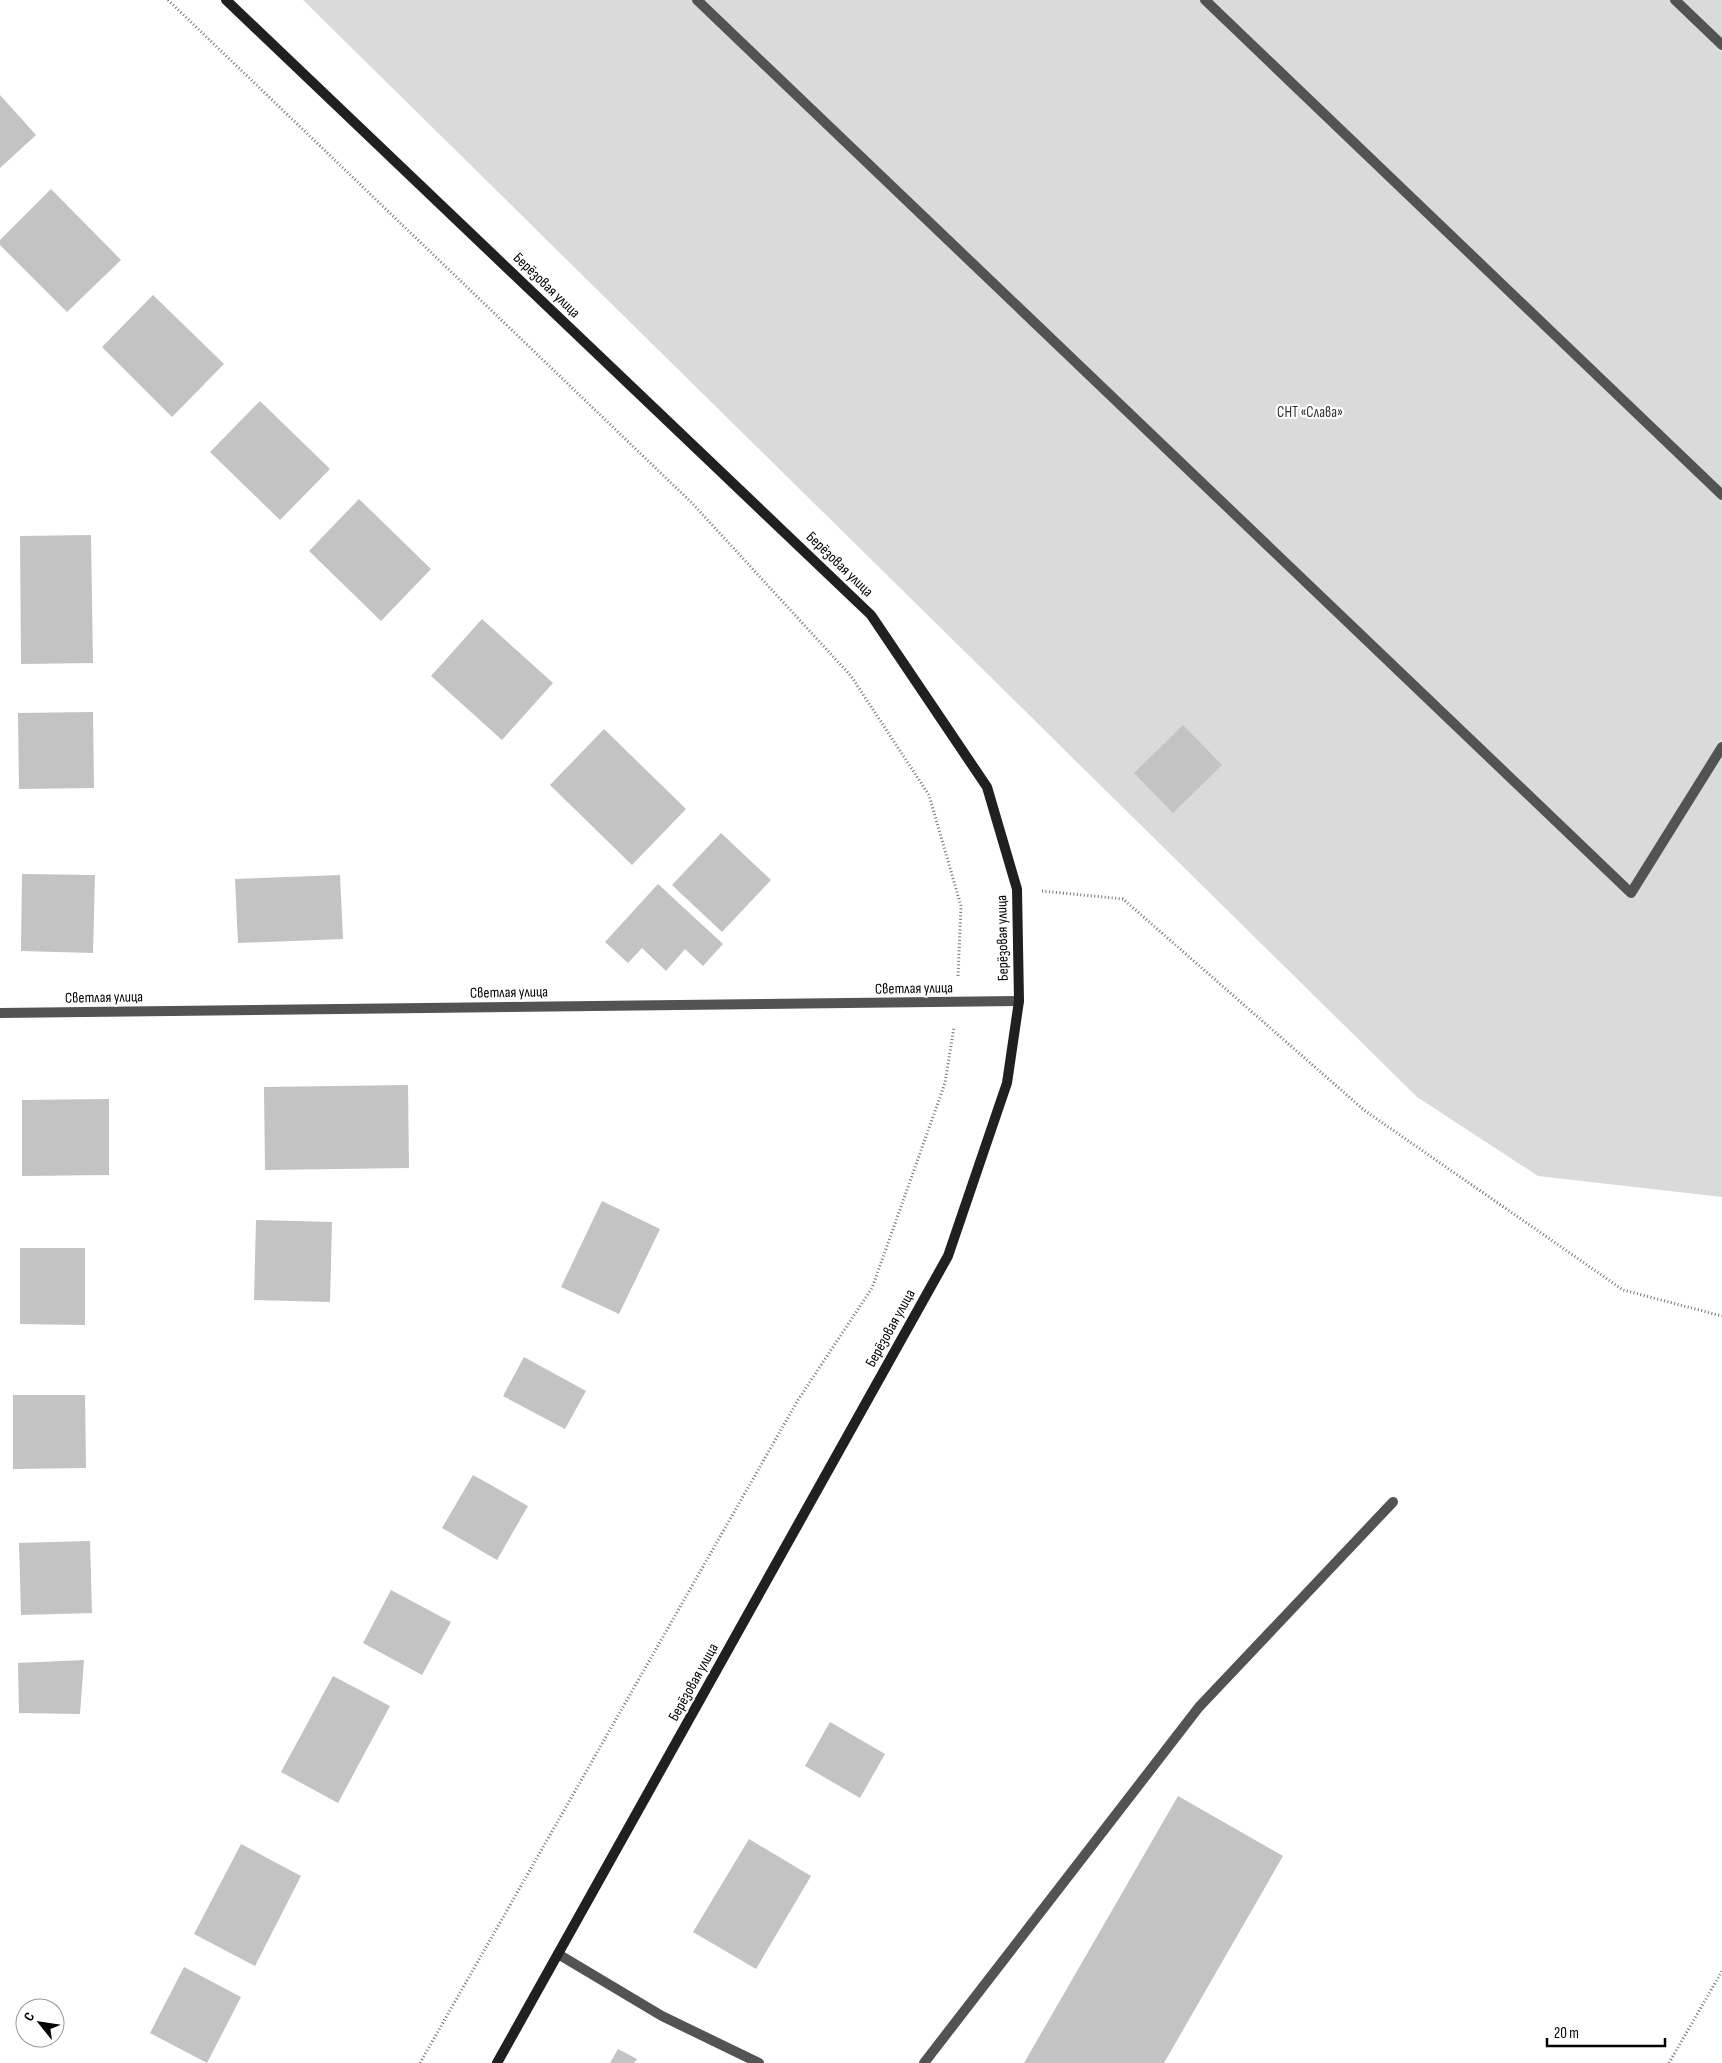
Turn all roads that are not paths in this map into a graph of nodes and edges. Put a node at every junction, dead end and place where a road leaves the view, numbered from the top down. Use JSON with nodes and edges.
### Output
{"nodes":[{"id":1,"x":226,"y":0,"type":"edge"},
{"id":2,"x":697,"y":0,"type":"edge"},
{"id":3,"x":1205,"y":0,"type":"edge"},
{"id":4,"x":1675,"y":0,"type":"edge"},
{"id":5,"x":1722,"y":44,"type":"edge"},
{"id":6,"x":1722,"y":494,"type":"edge"},
{"id":7,"x":1722,"y":747,"type":"edge"},
{"id":8,"x":1019,"y":1001,"type":"junction"},
{"id":9,"x":0,"y":1013,"type":"edge"},
{"id":10,"x":1393,"y":1502,"type":"dead end"},
{"id":11,"x":558,"y":1954,"type":"junction"},
{"id":12,"x":497,"y":2063,"type":"edge"},
{"id":13,"x":759,"y":2063,"type":"edge"},
{"id":14,"x":924,"y":2063,"type":"edge"}],
"edges":[{"from":1,"to":8,"type":"main road","name":"Берёзовая улица"},
{"from":2,"to":7,"type":"street"},
{"from":3,"to":6,"type":"street"},
{"from":4,"to":5,"type":"street"},
{"from":8,"to":9,"type":"street","name":"Светлая улица"},
{"from":8,"to":11,"type":"main road","name":"Берёзовая улица"},
{"from":10,"to":14,"type":"street"},
{"from":11,"to":12,"type":"main road","name":"Берёзовая улица"},
{"from":11,"to":13,"type":"street"}]}
